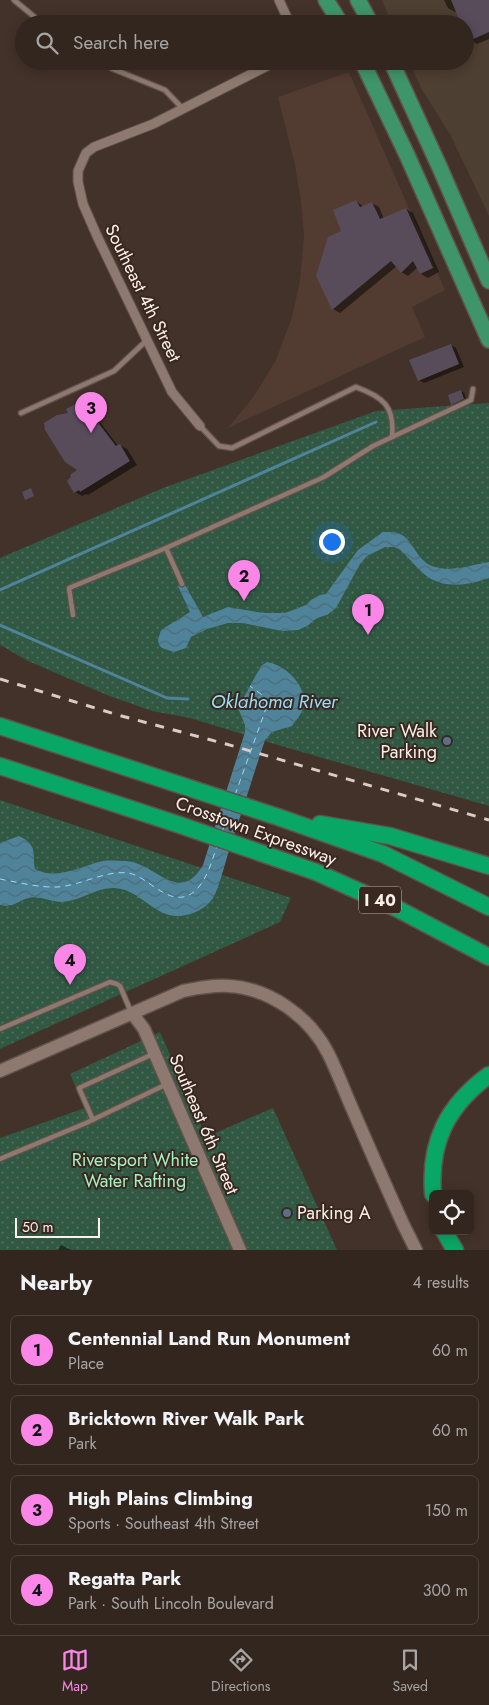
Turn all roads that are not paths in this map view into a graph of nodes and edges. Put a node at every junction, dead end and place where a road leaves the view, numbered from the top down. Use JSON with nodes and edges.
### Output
{"nodes":[{"id":1,"x":14,"y":0,"type":"edge"},
{"id":2,"x":279,"y":0,"type":"edge"},
{"id":3,"x":326,"y":0,"type":"edge"},
{"id":4,"x":358,"y":0,"type":"edge"},
{"id":5,"x":32,"y":15,"type":"edge"},
{"id":6,"x":286,"y":15,"type":"edge"},
{"id":7,"x":335,"y":15,"type":"edge"},
{"id":8,"x":366,"y":15,"type":"edge"},
{"id":9,"x":115,"y":70,"type":"edge"},
{"id":10,"x":259,"y":70,"type":"edge"},
{"id":11,"x":366,"y":70,"type":"edge"},
{"id":12,"x":395,"y":70,"type":"edge"},
{"id":13,"x":183,"y":108,"type":"junction"},
{"id":14,"x":489,"y":281,"type":"edge"},
{"id":15,"x":147,"y":340,"type":"junction"},
{"id":16,"x":489,"y":340,"type":"edge"},
{"id":17,"x":473,"y":389,"type":"dead end"},
{"id":18,"x":21,"y":412,"type":"dead end"},
{"id":19,"x":200,"y":426,"type":"joint"},
{"id":20,"x":392,"y":437,"type":"junction"},
{"id":21,"x":166,"y":548,"type":"junction"},
{"id":22,"x":182,"y":584,"type":"dead end"},
{"id":23,"x":73,"y":615,"type":"dead end"},
{"id":24,"x":0,"y":726,"type":"edge"},
{"id":25,"x":0,"y":766,"type":"edge"},
{"id":26,"x":278,"y":817,"type":"junction"},
{"id":27,"x":390,"y":836,"type":"junction"},
{"id":28,"x":489,"y":866,"type":"edge"},
{"id":29,"x":489,"y":876,"type":"edge"},
{"id":30,"x":489,"y":908,"type":"edge"},
{"id":31,"x":489,"y":957,"type":"edge"},
{"id":32,"x":132,"y":1013,"type":"junction"},
{"id":33,"x":0,"y":1029,"type":"edge"},
{"id":34,"x":154,"y":1053,"type":"junction"},
{"id":35,"x":0,"y":1071,"type":"edge"},
{"id":36,"x":489,"y":1075,"type":"edge"},
{"id":37,"x":168,"y":1084,"type":"junction"},
{"id":38,"x":93,"y":1120,"type":"junction"},
{"id":39,"x":0,"y":1159,"type":"edge"},
{"id":40,"x":433,"y":1190,"type":"edge"},
{"id":41,"x":446,"y":1235,"type":"edge"},
{"id":42,"x":240,"y":1250,"type":"edge"},
{"id":43,"x":416,"y":1250,"type":"edge"},
{"id":44,"x":455,"y":1250,"type":"edge"}],
"edges":[{"from":1,"to":5,"type":"lane"},
{"from":2,"to":6,"type":"street"},
{"from":3,"to":7,"type":"main road"},
{"from":4,"to":8,"type":"main road"},
{"from":9,"to":13,"type":"lane"},
{"from":10,"to":13,"type":"street"},
{"from":11,"to":16,"type":"main road"},
{"from":12,"to":14,"type":"main road"},
{"from":13,"to":15,"type":"street","name":"Southeast 4th Street"},
{"from":15,"to":18,"type":"lane"},
{"from":15,"to":19,"type":"street","name":"Southeast 4th Street"},
{"from":17,"to":20,"type":"lane"},
{"from":19,"to":20,"type":"lane"},
{"from":20,"to":21,"type":"lane"},
{"from":21,"to":22,"type":"lane"},
{"from":21,"to":23,"type":"lane"},
{"from":24,"to":26,"type":"highway","name":"Crosstown Expressway","number":"I 40"},
{"from":25,"to":31,"type":"highway","name":"Crosstown Expressway","number":"I 40"},
{"from":26,"to":27,"type":"highway"},
{"from":26,"to":30,"type":"highway","name":"Crosstown Expressway","number":"I 40"},
{"from":27,"to":28,"type":"highway"},
{"from":27,"to":29,"type":"highway"},
{"from":32,"to":33,"type":"lane"},
{"from":32,"to":34,"type":"main road","name":"Southeast 6th Street"},
{"from":32,"to":35,"type":"main road"},
{"from":32,"to":43,"type":"main road"},
{"from":34,"to":37,"type":"main road","name":"Southeast 6th Street"},
{"from":34,"to":38,"type":"lane"},
{"from":36,"to":40,"type":"highway"},
{"from":37,"to":38,"type":"lane"},
{"from":37,"to":42,"type":"main road","name":"Southeast 6th Street"},
{"from":38,"to":39,"type":"lane"},
{"from":41,"to":44,"type":"highway"}]}
